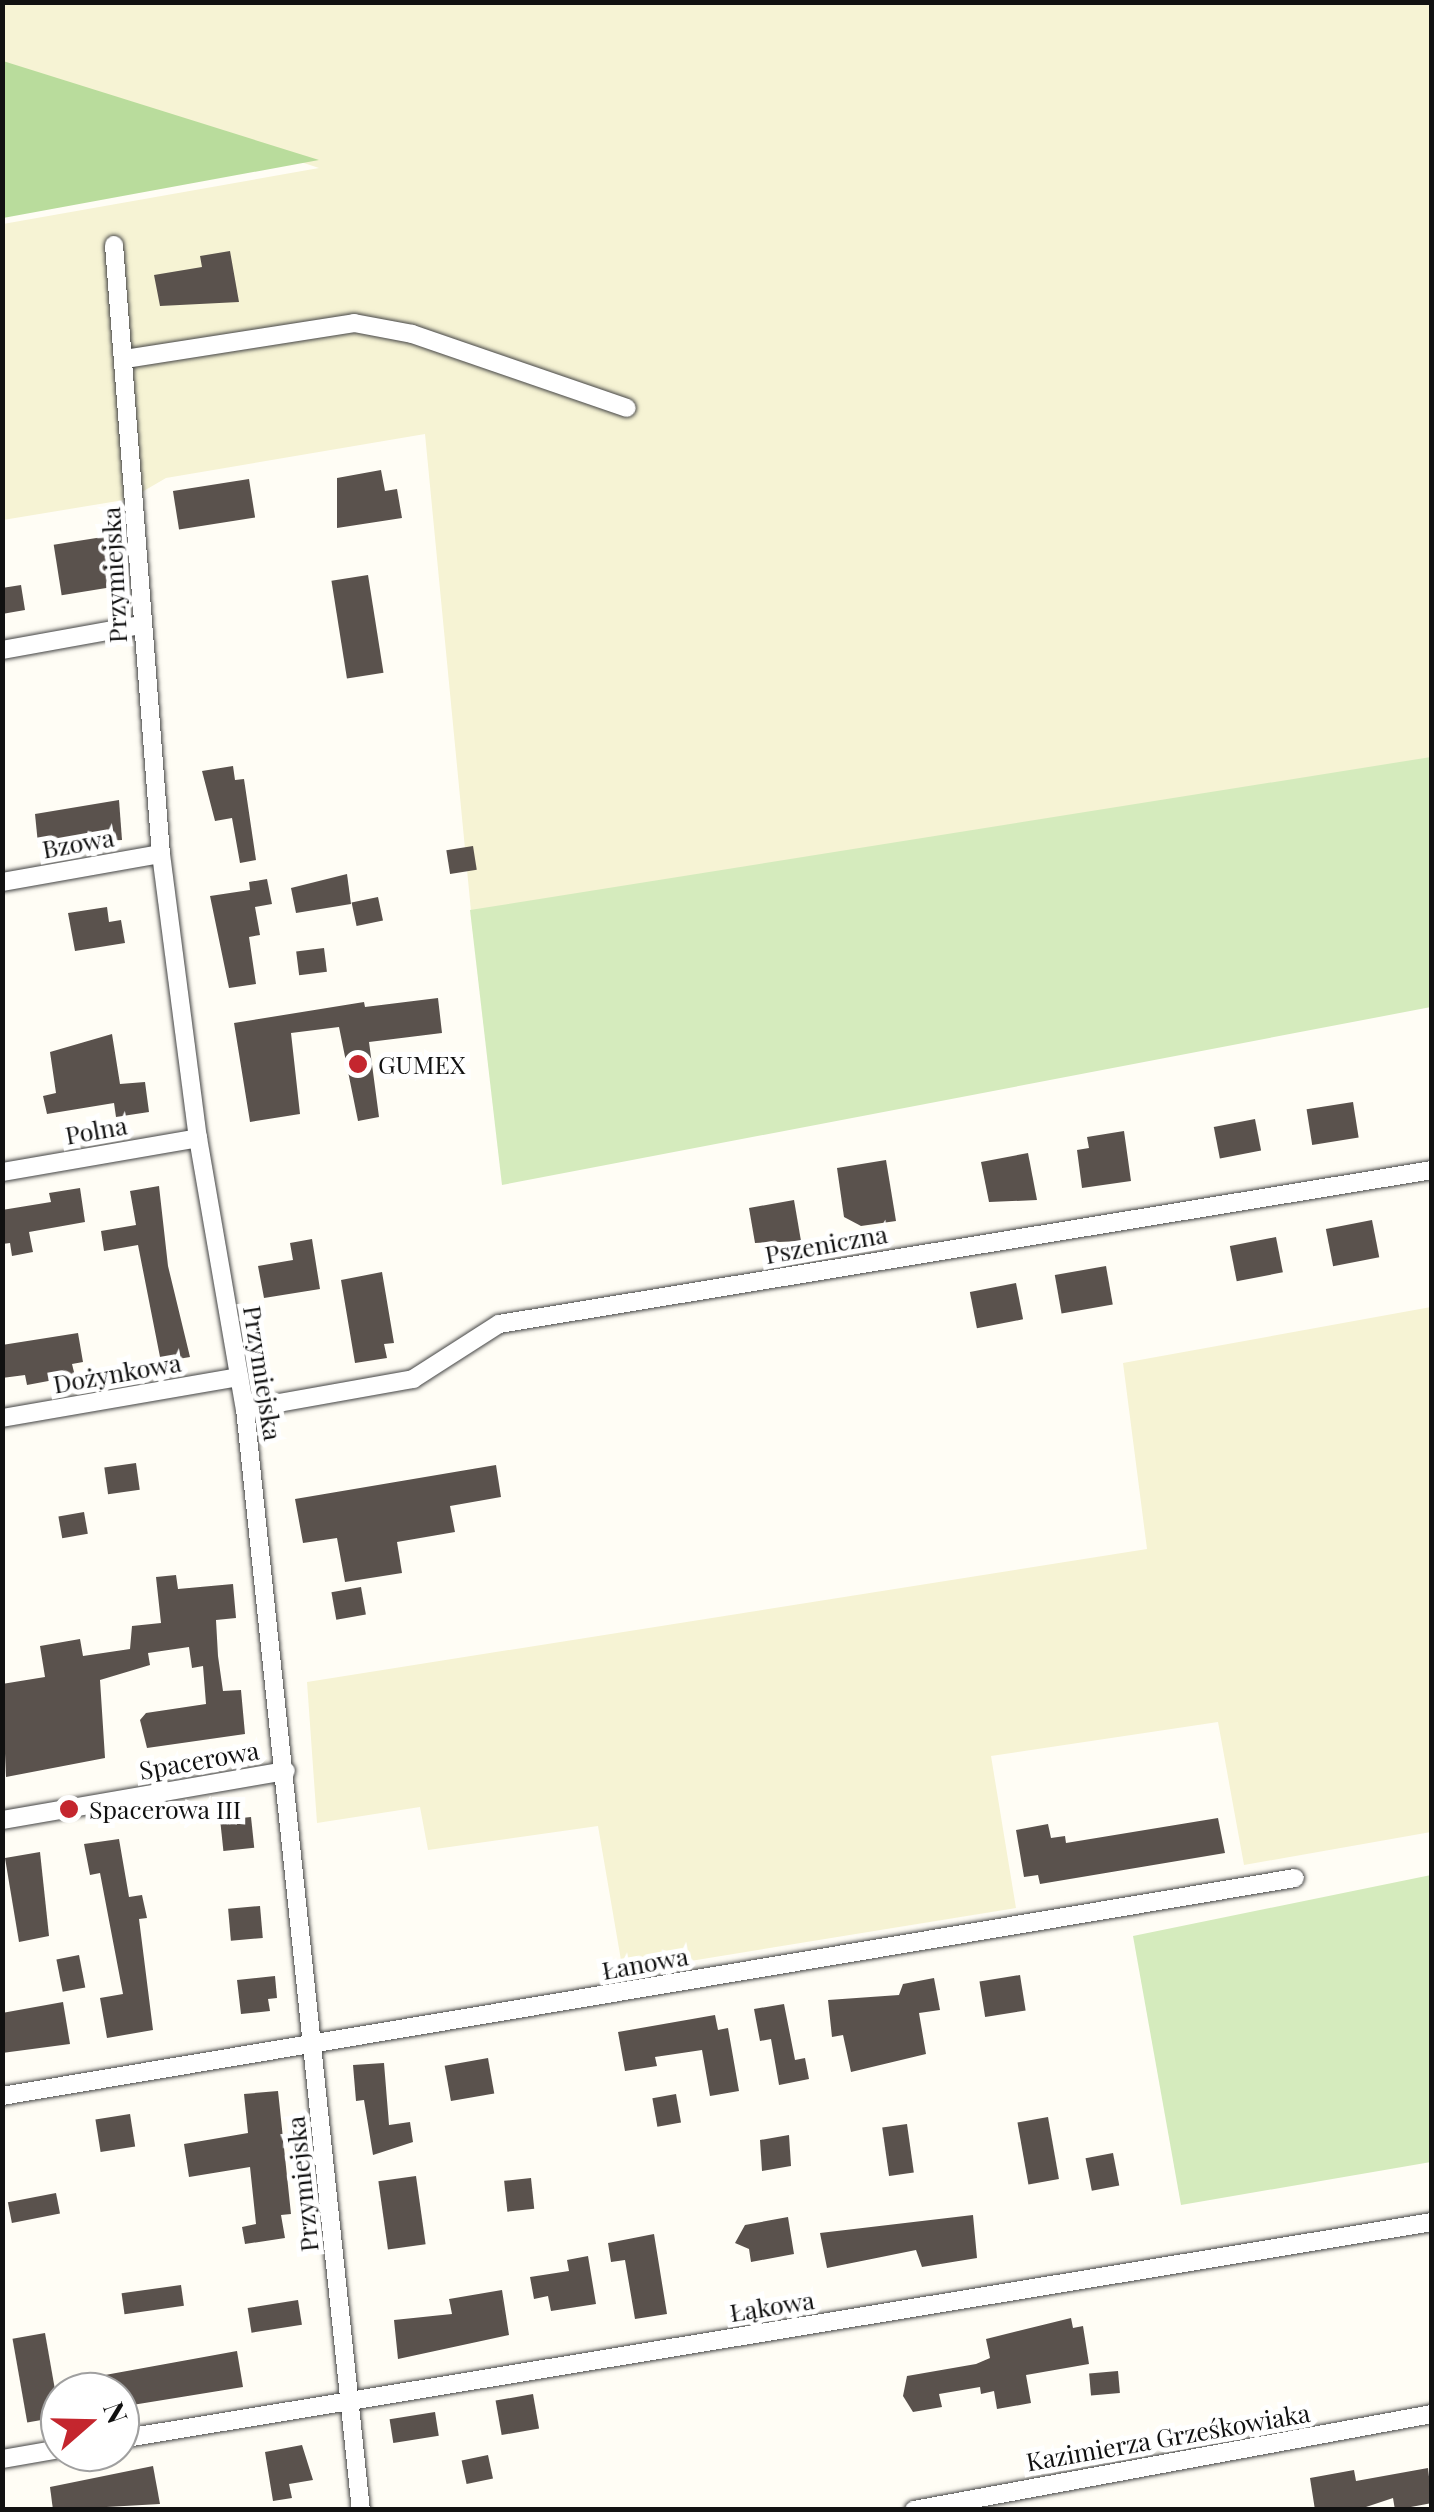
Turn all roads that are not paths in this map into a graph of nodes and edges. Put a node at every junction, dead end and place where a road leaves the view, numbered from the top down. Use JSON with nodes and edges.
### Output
{"nodes":[{"id":1,"x":114,"y":245,"type":"dead end"},
{"id":2,"x":125,"y":359,"type":"junction"},
{"id":3,"x":627,"y":408,"type":"dead end"},
{"id":4,"x":141,"y":624,"type":"junction"},
{"id":5,"x":2,"y":650,"type":"edge"},
{"id":6,"x":162,"y":854,"type":"junction"},
{"id":7,"x":2,"y":882,"type":"edge"},
{"id":8,"x":198,"y":1138,"type":"junction"},
{"id":9,"x":1432,"y":1170,"type":"edge"},
{"id":10,"x":2,"y":1172,"type":"edge"},
{"id":11,"x":240,"y":1377,"type":"junction"},
{"id":12,"x":245,"y":1409,"type":"junction"},
{"id":13,"x":2,"y":1418,"type":"edge"},
{"id":14,"x":286,"y":1770,"type":"junction"},
{"id":15,"x":2,"y":1820,"type":"edge"},
{"id":16,"x":1294,"y":1878,"type":"dead end"},
{"id":17,"x":312,"y":2045,"type":"junction"},
{"id":18,"x":2,"y":2096,"type":"edge"},
{"id":19,"x":1432,"y":2222,"type":"edge"},
{"id":20,"x":350,"y":2402,"type":"junction"},
{"id":21,"x":1432,"y":2414,"type":"edge"},
{"id":22,"x":140,"y":2437,"type":"edge"},
{"id":23,"x":40,"y":2452,"type":"edge"},
{"id":24,"x":2,"y":2459,"type":"edge"},
{"id":25,"x":362,"y":2510,"type":"edge"},
{"id":26,"x":914,"y":2510,"type":"edge"}],
"edges":[{"from":1,"to":2,"type":"street","name":"Przymiejska"},
{"from":2,"to":3,"type":"street"},
{"from":2,"to":4,"type":"street","name":"Przymiejska"},
{"from":4,"to":5,"type":"street"},
{"from":4,"to":6,"type":"street","name":"Przymiejska"},
{"from":6,"to":7,"type":"street","name":"Bzowa"},
{"from":6,"to":8,"type":"street","name":"Przymiejska"},
{"from":8,"to":10,"type":"street","name":"Polna"},
{"from":8,"to":11,"type":"street","name":"Przymiejska"},
{"from":9,"to":12,"type":"street","name":"Pszeniczna"},
{"from":11,"to":12,"type":"street","name":"Przymiejska"},
{"from":11,"to":13,"type":"street","name":"Dożynkowa"},
{"from":12,"to":14,"type":"street","name":"Przymiejska"},
{"from":14,"to":15,"type":"street","name":"Spacerowa"},
{"from":14,"to":17,"type":"street","name":"Przymiejska"},
{"from":16,"to":17,"type":"street","name":"Łanowa"},
{"from":17,"to":18,"type":"street","name":"Łanowa"},
{"from":17,"to":20,"type":"street","name":"Przymiejska"},
{"from":19,"to":20,"type":"street","name":"Łąkowa"},
{"from":20,"to":22,"type":"street","name":"Łąkowa"},
{"from":20,"to":25,"type":"street","name":"Przymiejska"},
{"from":21,"to":26,"type":"street","name":"Kazimierza Grześkowiaka"},
{"from":23,"to":24,"type":"street"}]}
